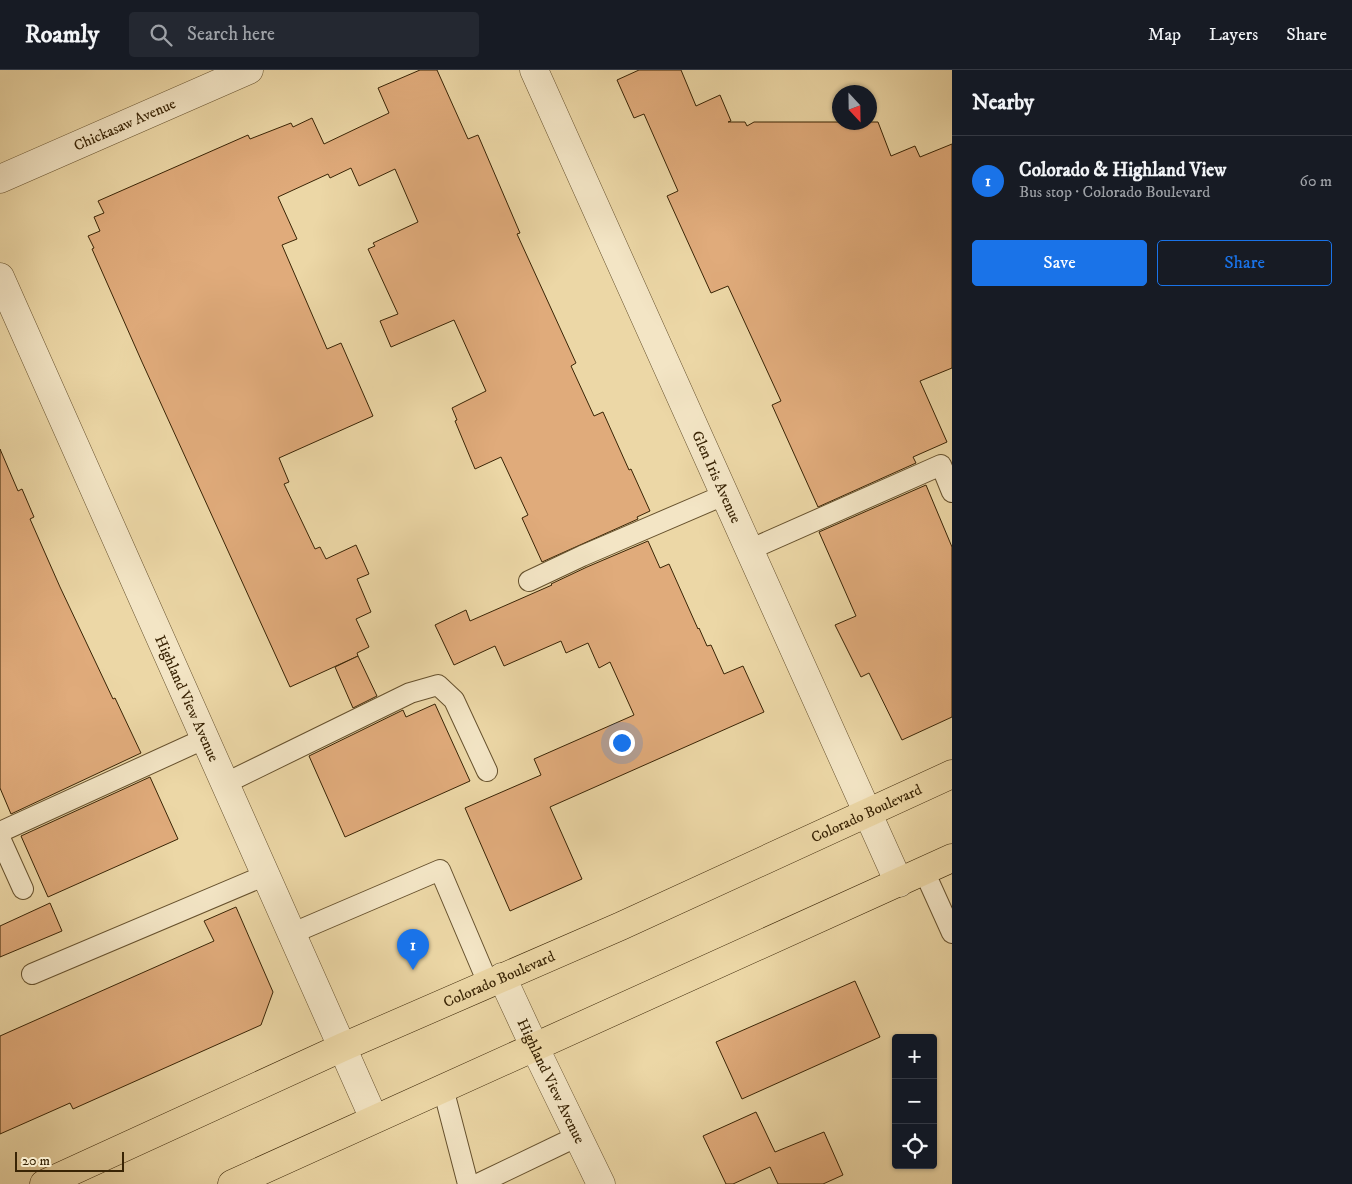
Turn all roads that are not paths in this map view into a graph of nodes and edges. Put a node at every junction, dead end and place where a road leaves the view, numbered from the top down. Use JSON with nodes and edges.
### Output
{"nodes":[{"id":1,"x":249,"y":70,"type":"edge"},
{"id":2,"x":534,"y":70,"type":"edge"},
{"id":3,"x":0,"y":179,"type":"edge"},
{"id":4,"x":0,"y":276,"type":"edge"},
{"id":5,"x":952,"y":492,"type":"edge"},
{"id":6,"x":724,"y":495,"type":"junction"},
{"id":7,"x":749,"y":550,"type":"junction"},
{"id":8,"x":529,"y":582,"type":"dead end"},
{"id":9,"x":206,"y":738,"type":"junction"},
{"id":10,"x":487,"y":771,"type":"dead end"},
{"id":11,"x":952,"y":774,"type":"edge"},
{"id":12,"x":226,"y":783,"type":"junction"},
{"id":13,"x":867,"y":814,"type":"junction"},
{"id":14,"x":0,"y":832,"type":"edge"},
{"id":15,"x":0,"y":838,"type":"edge"},
{"id":16,"x":952,"y":858,"type":"edge"},
{"id":17,"x":924,"y":871,"type":"junction"},
{"id":18,"x":266,"y":874,"type":"junction"},
{"id":19,"x":899,"y":884,"type":"junction"},
{"id":20,"x":23,"y":889,"type":"dead end"},
{"id":21,"x":952,"y":932,"type":"edge"},
{"id":22,"x":293,"y":933,"type":"junction"},
{"id":23,"x":32,"y":974,"type":"dead end"},
{"id":24,"x":495,"y":980,"type":"junction"},
{"id":25,"x":534,"y":1046,"type":"junction"},
{"id":26,"x":343,"y":1047,"type":"junction"},
{"id":27,"x":443,"y":1088,"type":"junction"},
{"id":28,"x":374,"y":1119,"type":"junction"},
{"id":29,"x":578,"y":1136,"type":"junction"},
{"id":30,"x":44,"y":1184,"type":"edge"},
{"id":31,"x":232,"y":1184,"type":"edge"},
{"id":32,"x":468,"y":1184,"type":"edge"},
{"id":33,"x":478,"y":1184,"type":"edge"},
{"id":34,"x":602,"y":1184,"type":"edge"}],
"edges":[{"from":1,"to":3,"type":"street","name":"Chickasaw Avenue"},
{"from":2,"to":6,"type":"street","name":"Glen Iris Avenue"},
{"from":4,"to":9,"type":"street","name":"Highland View Avenue"},
{"from":5,"to":7,"type":"lane"},
{"from":6,"to":7,"type":"street","name":"Glen Iris Avenue"},
{"from":6,"to":8,"type":"lane"},
{"from":7,"to":13,"type":"street","name":"Glen Iris Avenue"},
{"from":9,"to":12,"type":"street","name":"Highland View Avenue"},
{"from":9,"to":14,"type":"lane"},
{"from":10,"to":12,"type":"lane"},
{"from":11,"to":13,"type":"main road","name":"Colorado Boulevard"},
{"from":12,"to":18,"type":"street","name":"Highland View Avenue"},
{"from":13,"to":19,"type":"street","name":"Glen Iris Avenue"},
{"from":13,"to":24,"type":"main road","name":"Colorado Boulevard"},
{"from":15,"to":20,"type":"lane"},
{"from":16,"to":17,"type":"main road"},
{"from":17,"to":19,"type":"main road"},
{"from":17,"to":21,"type":"lane"},
{"from":18,"to":22,"type":"street","name":"Highland View Avenue"},
{"from":18,"to":23,"type":"lane"},
{"from":19,"to":25,"type":"main road"},
{"from":22,"to":24,"type":"lane"},
{"from":22,"to":26,"type":"street","name":"Highland View Avenue"},
{"from":24,"to":25,"type":"street","name":"Highland View Avenue"},
{"from":24,"to":26,"type":"main road","name":"Colorado Boulevard"},
{"from":25,"to":27,"type":"main road"},
{"from":25,"to":29,"type":"street","name":"Highland View Avenue"},
{"from":26,"to":28,"type":"street","name":"Highland View Avenue"},
{"from":26,"to":30,"type":"main road","name":"Colorado Boulevard"},
{"from":27,"to":28,"type":"main road"},
{"from":27,"to":32,"type":"lane"},
{"from":28,"to":31,"type":"main road"},
{"from":29,"to":33,"type":"lane"},
{"from":29,"to":34,"type":"street","name":"Highland View Avenue"}]}
